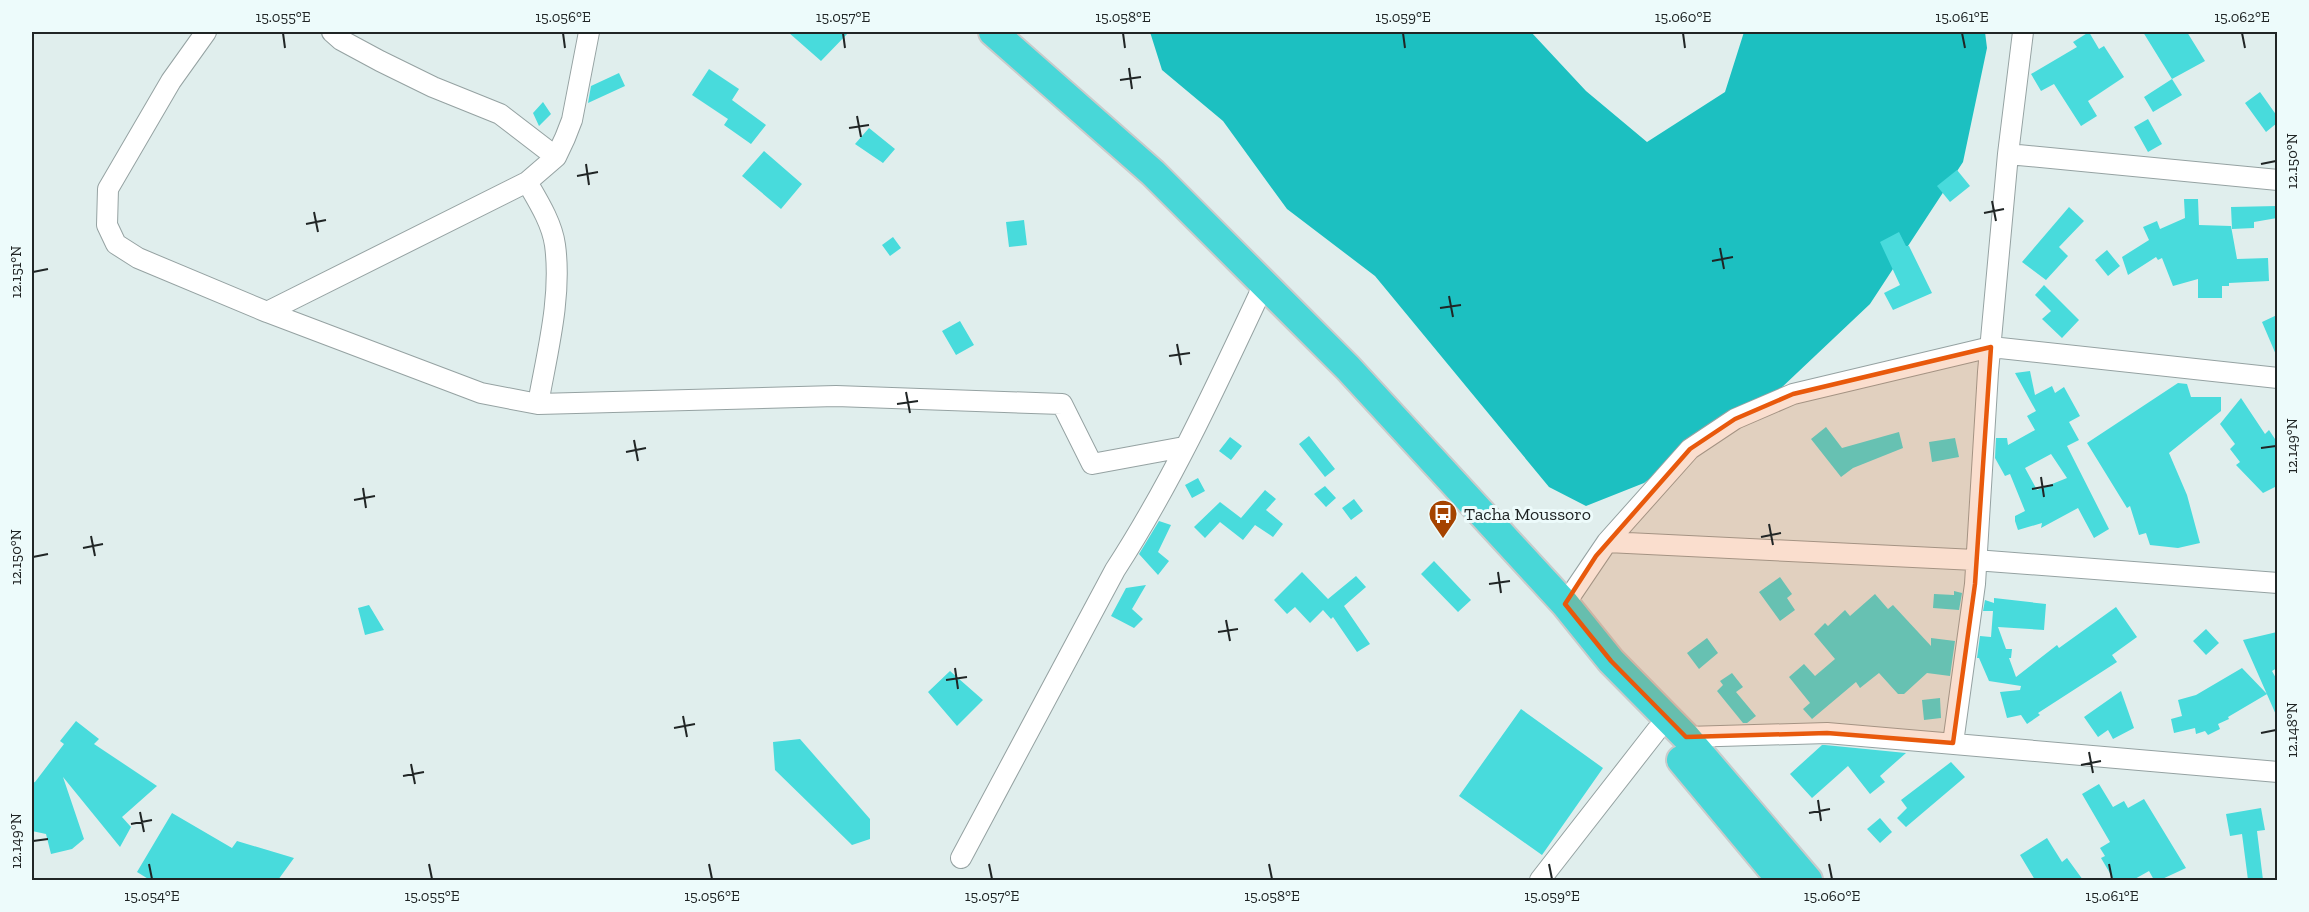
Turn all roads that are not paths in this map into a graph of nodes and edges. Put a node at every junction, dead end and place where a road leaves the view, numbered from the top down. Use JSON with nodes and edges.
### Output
{"nodes":[{"id":1,"x":206,"y":32,"type":"edge"},
{"id":2,"x":332,"y":32,"type":"edge"},
{"id":3,"x":589,"y":32,"type":"edge"},
{"id":4,"x":993,"y":32,"type":"edge"},
{"id":5,"x":2023,"y":32,"type":"edge"},
{"id":6,"x":2008,"y":154,"type":"junction"},
{"id":7,"x":556,"y":157,"type":"junction"},
{"id":8,"x":2277,"y":180,"type":"edge"},
{"id":9,"x":527,"y":182,"type":"junction"},
{"id":10,"x":1265,"y":282,"type":"junction"},
{"id":11,"x":267,"y":312,"type":"junction"},
{"id":12,"x":1991,"y":347,"type":"junction"},
{"id":13,"x":2277,"y":378,"type":"edge"},
{"id":14,"x":538,"y":404,"type":"junction"},
{"id":15,"x":1184,"y":447,"type":"junction"},
{"id":16,"x":1607,"y":542,"type":"junction"},
{"id":17,"x":1975,"y":560,"type":"junction"},
{"id":18,"x":2277,"y":583,"type":"edge"},
{"id":19,"x":1564,"y":604,"type":"junction"},
{"id":20,"x":1611,"y":660,"type":"junction"},
{"id":21,"x":1657,"y":730,"type":"junction"},
{"id":22,"x":1686,"y":737,"type":"junction"},
{"id":23,"x":1953,"y":743,"type":"junction"},
{"id":24,"x":2277,"y":772,"type":"edge"},
{"id":25,"x":961,"y":858,"type":"dead end"},
{"id":26,"x":1540,"y":880,"type":"edge"},
{"id":27,"x":1781,"y":880,"type":"edge"},
{"id":28,"x":1808,"y":880,"type":"edge"}],
"edges":[{"from":1,"to":11,"type":"street"},
{"from":2,"to":7,"type":"street"},
{"from":3,"to":7,"type":"street"},
{"from":4,"to":10,"type":"highway"},
{"from":5,"to":6,"type":"street"},
{"from":6,"to":8,"type":"street"},
{"from":6,"to":12,"type":"street"},
{"from":7,"to":9,"type":"street"},
{"from":9,"to":11,"type":"street"},
{"from":9,"to":14,"type":"street"},
{"from":10,"to":15,"type":"street"},
{"from":10,"to":19,"type":"highway"},
{"from":11,"to":14,"type":"street"},
{"from":12,"to":13,"type":"street"},
{"from":12,"to":16,"type":"street"},
{"from":12,"to":17,"type":"street"},
{"from":14,"to":15,"type":"street"},
{"from":15,"to":25,"type":"street"},
{"from":16,"to":17,"type":"street"},
{"from":16,"to":19,"type":"street"},
{"from":17,"to":18,"type":"street"},
{"from":17,"to":23,"type":"street"},
{"from":19,"to":20,"type":"highway"},
{"from":20,"to":21,"type":"highway"},
{"from":20,"to":22,"type":"highway"},
{"from":21,"to":26,"type":"street"},
{"from":21,"to":27,"type":"highway"},
{"from":22,"to":23,"type":"street"},
{"from":22,"to":28,"type":"highway"},
{"from":23,"to":24,"type":"street"}]}
